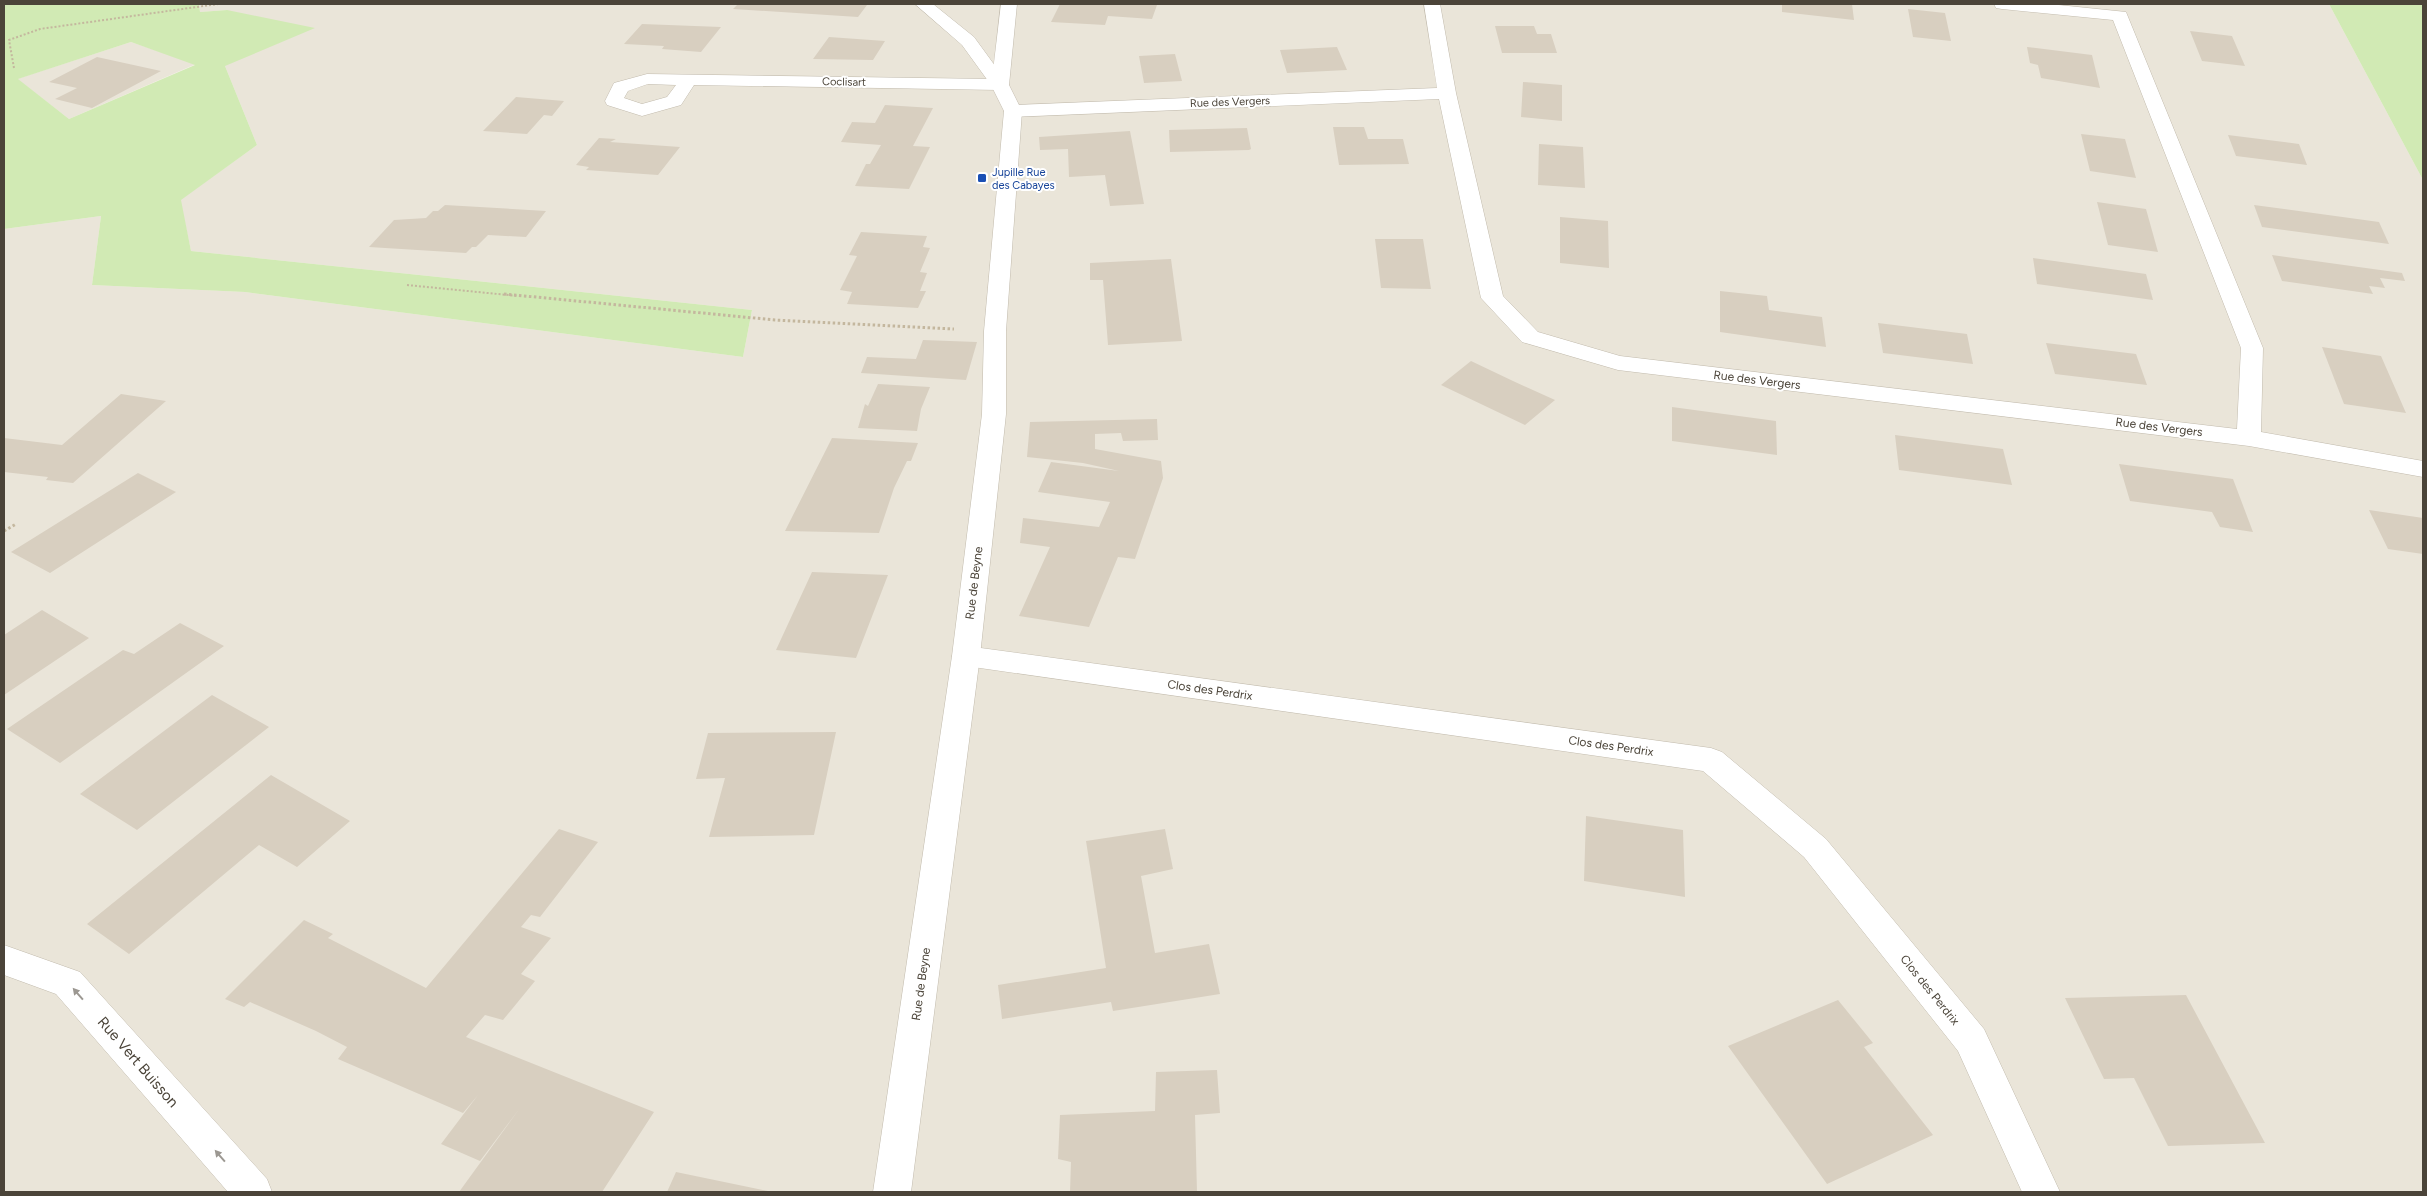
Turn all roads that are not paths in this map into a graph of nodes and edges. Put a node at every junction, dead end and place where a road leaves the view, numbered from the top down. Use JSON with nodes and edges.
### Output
{"nodes":[{"id":1,"x":923,"y":4,"type":"edge"},
{"id":2,"x":1009,"y":4,"type":"edge"},
{"id":3,"x":1432,"y":4,"type":"edge"},
{"id":4,"x":2002,"y":4,"type":"edge"},
{"id":5,"x":2121,"y":10,"type":"edge"},
{"id":6,"x":688,"y":80,"type":"dead end"},
{"id":7,"x":1000,"y":85,"type":"junction"},
{"id":8,"x":1447,"y":93,"type":"junction"},
{"id":9,"x":1013,"y":111,"type":"junction"},
{"id":10,"x":2249,"y":438,"type":"junction"},
{"id":11,"x":2423,"y":469,"type":"edge"},
{"id":12,"x":966,"y":656,"type":"junction"},
{"id":13,"x":4,"y":960,"type":"edge"},
{"id":14,"x":252,"y":1192,"type":"edge"},
{"id":15,"x":892,"y":1192,"type":"edge"},
{"id":16,"x":2041,"y":1192,"type":"edge"}],
"edges":[{"from":1,"to":7,"type":"street"},
{"from":2,"to":7,"type":"street"},
{"from":3,"to":8,"type":"street","name":"Rue des Vergers"},
{"from":4,"to":5,"type":"street"},
{"from":5,"to":10,"type":"street"},
{"from":6,"to":7,"type":"street","name":"Coclisart"},
{"from":7,"to":9,"type":"street"},
{"from":8,"to":9,"type":"street","name":"Rue des Vergers"},
{"from":8,"to":10,"type":"street","name":"Rue des Vergers"},
{"from":9,"to":12,"type":"street","name":"Rue de Beyne"},
{"from":10,"to":11,"type":"street","name":"Rue des Vergers"},
{"from":12,"to":15,"type":"street","name":"Rue de Beyne"},
{"from":12,"to":16,"type":"street","name":"Clos des Perdrix"},
{"from":14,"to":13,"type":"street","name":"Rue Vert Buisson","one_way":true}]}
